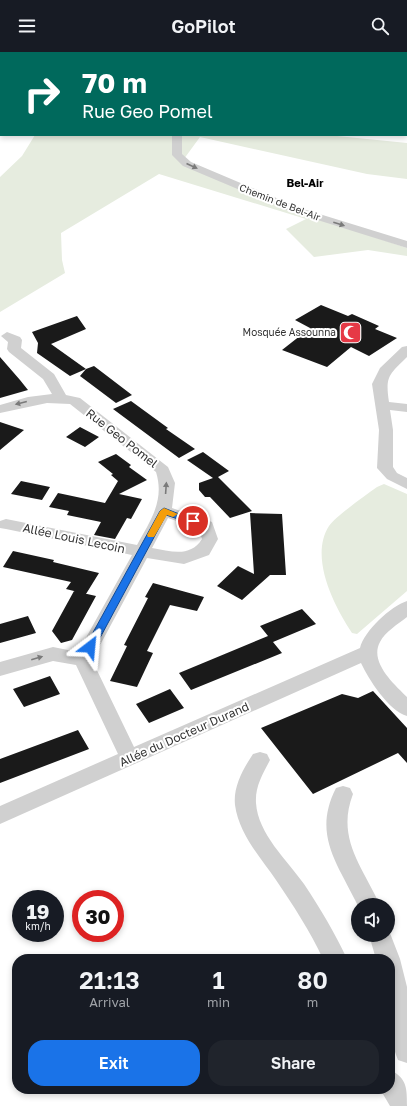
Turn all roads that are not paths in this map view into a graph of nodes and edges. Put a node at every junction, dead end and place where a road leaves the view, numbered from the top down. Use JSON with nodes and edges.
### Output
{"nodes":[{"id":1,"x":177,"y":136,"type":"edge"},
{"id":2,"x":407,"y":245,"type":"edge"},
{"id":3,"x":7,"y":336,"type":"dead end"},
{"id":4,"x":407,"y":350,"type":"edge"},
{"id":5,"x":60,"y":397,"type":"junction"},
{"id":6,"x":382,"y":405,"type":"junction"},
{"id":7,"x":407,"y":408,"type":"edge"},
{"id":8,"x":0,"y":409,"type":"edge"},
{"id":9,"x":407,"y":484,"type":"edge"},
{"id":10,"x":164,"y":511,"type":"junction"},
{"id":11,"x":6,"y":524,"type":"dead end"},
{"id":12,"x":142,"y":552,"type":"junction"},
{"id":13,"x":407,"y":607,"type":"edge"},
{"id":14,"x":368,"y":652,"type":"junction"},
{"id":15,"x":83,"y":660,"type":"junction"},
{"id":16,"x":0,"y":669,"type":"edge"},
{"id":17,"x":407,"y":709,"type":"edge"},
{"id":18,"x":130,"y":758,"type":"junction"},
{"id":19,"x":260,"y":760,"type":"dead end"},
{"id":20,"x":343,"y":794,"type":"dead end"},
{"id":21,"x":0,"y":815,"type":"edge"},
{"id":22,"x":366,"y":898,"type":"edge"},
{"id":23,"x":382,"y":942,"type":"edge"},
{"id":24,"x":332,"y":954,"type":"edge"},
{"id":25,"x":386,"y":954,"type":"edge"},
{"id":26,"x":395,"y":992,"type":"edge"},
{"id":27,"x":407,"y":1051,"type":"edge"},
{"id":28,"x":395,"y":1091,"type":"edge"},
{"id":29,"x":405,"y":1106,"type":"edge"}],
"edges":[{"from":1,"to":2,"type":"street","name":"Chemin de Bel-Air","one_way":true},
{"from":3,"to":5,"type":"street"},
{"from":4,"to":6,"type":"street"},
{"from":5,"to":8,"type":"street","name":"Rue Geo Pomel","one_way":true},
{"from":10,"to":5,"type":"street","name":"Rue Geo Pomel","one_way":true},
{"from":6,"to":7,"type":"street"},
{"from":6,"to":9,"type":"street"},
{"from":10,"to":12,"type":"street","name":"Rue Geo Pomel"},
{"from":10,"to":12,"type":"street"},
{"from":11,"to":12,"type":"street","name":"Allée Louis Lecoin"},
{"from":12,"to":15,"type":"street","name":"Rue Geo Pomel"},
{"from":13,"to":14,"type":"street"},
{"from":14,"to":17,"type":"street"},
{"from":14,"to":18,"type":"street","name":"Allée du Docteur Durand"},
{"from":16,"to":15,"type":"street","one_way":true},
{"from":15,"to":18,"type":"street"},
{"from":18,"to":21,"type":"street","name":"Allée du Docteur Durand"},
{"from":19,"to":24,"type":"street"},
{"from":20,"to":22,"type":"street"},
{"from":23,"to":25,"type":"street"},
{"from":26,"to":27,"type":"street"},
{"from":28,"to":29,"type":"street"}]}
